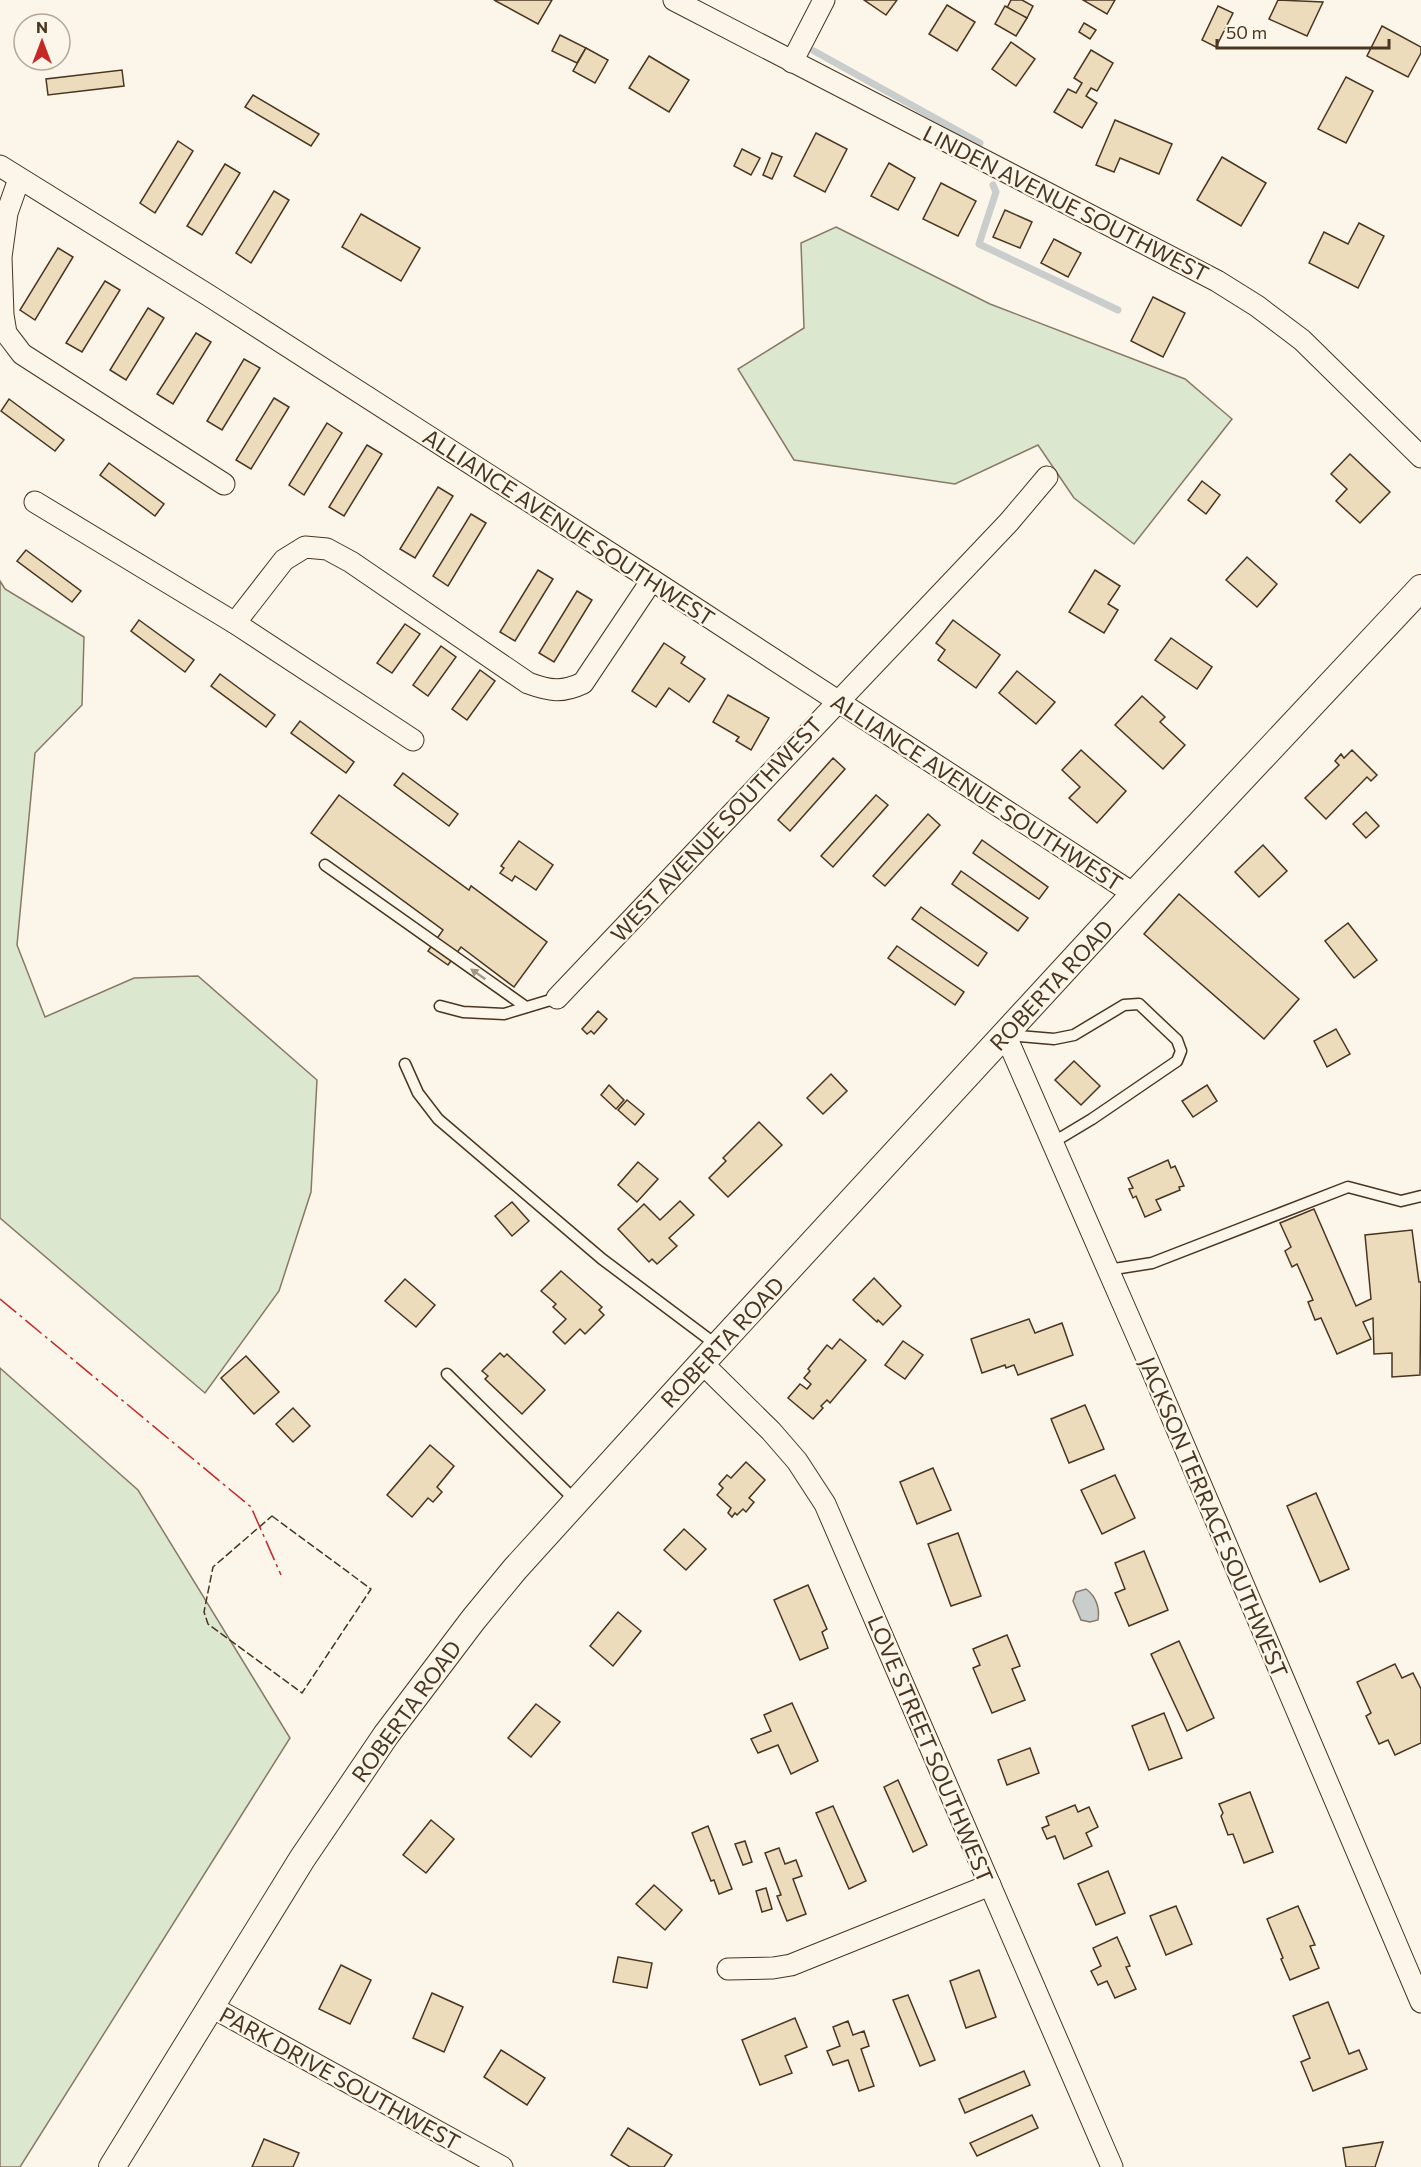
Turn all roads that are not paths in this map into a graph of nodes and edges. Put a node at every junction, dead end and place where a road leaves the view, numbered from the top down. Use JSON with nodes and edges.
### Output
{"nodes":[{"id":1,"x":674,"y":0,"type":"edge"},
{"id":2,"x":824,"y":0,"type":"edge"},
{"id":3,"x":792,"y":62,"type":"junction"},
{"id":4,"x":0,"y":166,"type":"edge"},
{"id":5,"x":19,"y":179,"type":"junction"},
{"id":6,"x":1421,"y":458,"type":"edge"},
{"id":7,"x":1047,"y":477,"type":"dead end"},
{"id":8,"x":224,"y":484,"type":"dead end"},
{"id":9,"x":35,"y":502,"type":"dead end"},
{"id":10,"x":652,"y":580,"type":"junction"},
{"id":11,"x":1421,"y":588,"type":"edge"},
{"id":12,"x":235,"y":623,"type":"junction"},
{"id":13,"x":838,"y":701,"type":"junction"},
{"id":14,"x":413,"y":740,"type":"dead end"},
{"id":15,"x":325,"y":865,"type":"dead end"},
{"id":16,"x":1134,"y":894,"type":"junction"},
{"id":17,"x":557,"y":998,"type":"joint"},
{"id":18,"x":440,"y":1006,"type":"dead end"},
{"id":19,"x":526,"y":1007,"type":"junction"},
{"id":20,"x":1005,"y":1034,"type":"junction"},
{"id":21,"x":405,"y":1064,"type":"dead end"},
{"id":22,"x":1052,"y":1143,"type":"junction"},
{"id":23,"x":1421,"y":1196,"type":"edge"},
{"id":24,"x":1108,"y":1270,"type":"junction"},
{"id":25,"x":710,"y":1354,"type":"junction"},
{"id":26,"x":447,"y":1374,"type":"dead end"},
{"id":27,"x":576,"y":1502,"type":"junction"},
{"id":28,"x":990,"y":1884,"type":"junction"},
{"id":29,"x":728,"y":1969,"type":"dead end"},
{"id":30,"x":1421,"y":2002,"type":"edge"},
{"id":31,"x":210,"y":2006,"type":"junction"},
{"id":32,"x":112,"y":2167,"type":"edge"},
{"id":33,"x":502,"y":2167,"type":"edge"},
{"id":34,"x":1112,"y":2167,"type":"edge"}],
"edges":[{"from":1,"to":3,"type":"street","name":"LINDEN AVENUE SOUTHWEST"},
{"from":2,"to":3,"type":"street"},
{"from":3,"to":6,"type":"street","name":"LINDEN AVENUE SOUTHWEST"},
{"from":4,"to":5,"type":"street","name":"ALLIANCE AVENUE SOUTHWEST"},
{"from":5,"to":8,"type":"street"},
{"from":5,"to":10,"type":"street","name":"ALLIANCE AVENUE SOUTHWEST"},
{"from":7,"to":13,"type":"street","name":"WEST AVENUE SOUTHWEST"},
{"from":9,"to":12,"type":"street"},
{"from":10,"to":12,"type":"street"},
{"from":10,"to":13,"type":"street","name":"ALLIANCE AVENUE SOUTHWEST"},
{"from":11,"to":16,"type":"street","name":"ROBERTA ROAD"},
{"from":12,"to":14,"type":"street"},
{"from":13,"to":16,"type":"street","name":"ALLIANCE AVENUE SOUTHWEST"},
{"from":13,"to":17,"type":"street","name":"WEST AVENUE SOUTHWEST"},
{"from":19,"to":15,"type":"lane","one_way":true},
{"from":16,"to":20,"type":"street","name":"ROBERTA ROAD"},
{"from":17,"to":19,"type":"lane"},
{"from":18,"to":19,"type":"lane"},
{"from":20,"to":22,"type":"street","name":"JACKSON TERRACE SOUTHWEST"},
{"from":20,"to":22,"type":"lane"},
{"from":20,"to":25,"type":"street","name":"ROBERTA ROAD"},
{"from":21,"to":25,"type":"lane"},
{"from":22,"to":24,"type":"street","name":"JACKSON TERRACE SOUTHWEST"},
{"from":23,"to":24,"type":"lane"},
{"from":24,"to":30,"type":"street","name":"JACKSON TERRACE SOUTHWEST"},
{"from":25,"to":27,"type":"street","name":"ROBERTA ROAD"},
{"from":25,"to":28,"type":"street","name":"LOVE STREET SOUTHWEST"},
{"from":26,"to":27,"type":"lane"},
{"from":27,"to":31,"type":"street","name":"ROBERTA ROAD"},
{"from":28,"to":29,"type":"street"},
{"from":28,"to":34,"type":"street","name":"LOVE STREET SOUTHWEST"},
{"from":31,"to":32,"type":"street","name":"ROBERTA ROAD"},
{"from":31,"to":33,"type":"street","name":"PARK DRIVE SOUTHWEST"}]}
